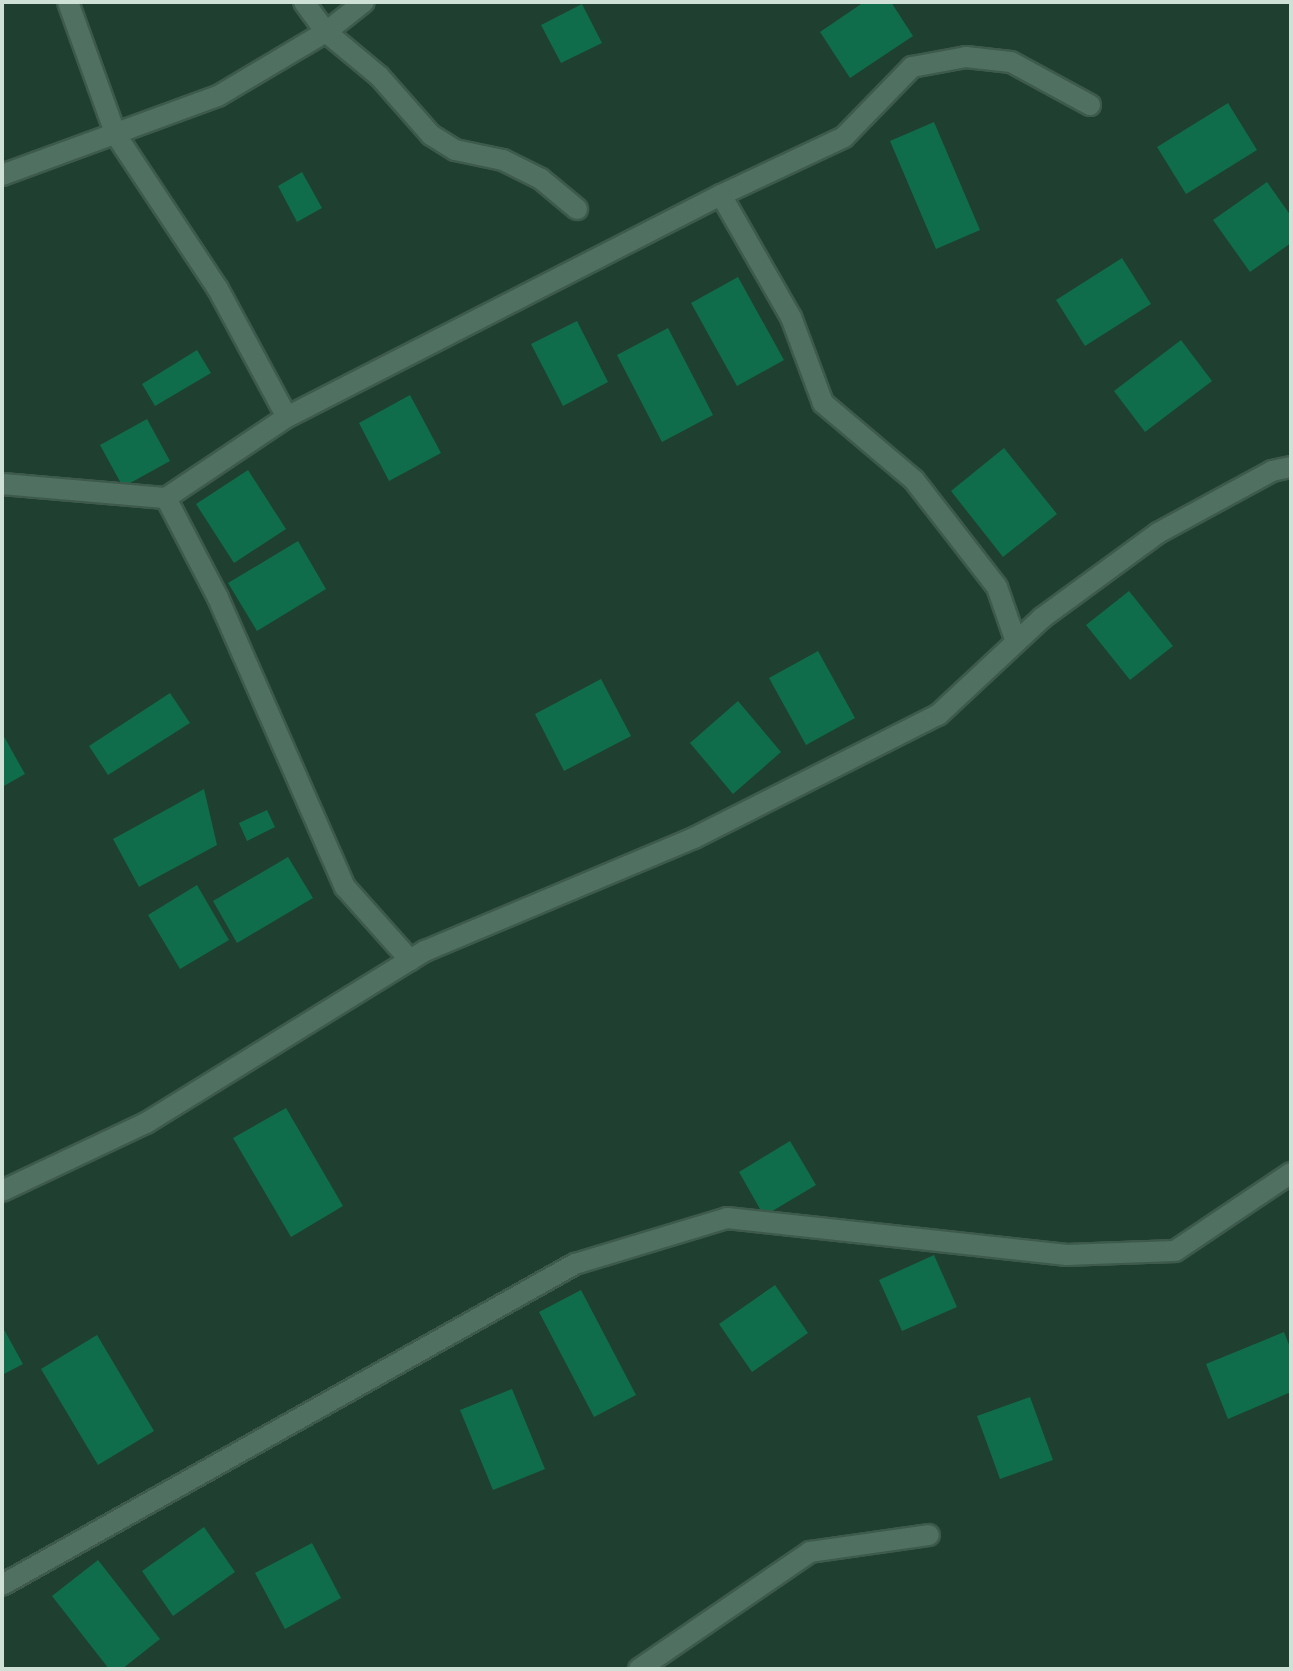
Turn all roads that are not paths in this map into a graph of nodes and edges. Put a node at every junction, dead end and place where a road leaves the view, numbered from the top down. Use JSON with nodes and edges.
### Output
{"nodes":[{"id":1,"x":68,"y":2,"type":"edge"},
{"id":2,"x":304,"y":2,"type":"edge"},
{"id":3,"x":364,"y":2,"type":"edge"},
{"id":4,"x":326,"y":32,"type":"junction"},
{"id":5,"x":1090,"y":105,"type":"dead end"},
{"id":6,"x":116,"y":135,"type":"junction"},
{"id":7,"x":2,"y":175,"type":"edge"},
{"id":8,"x":721,"y":195,"type":"junction"},
{"id":9,"x":577,"y":209,"type":"dead end"},
{"id":10,"x":287,"y":417,"type":"junction"},
{"id":11,"x":1291,"y":467,"type":"edge"},
{"id":12,"x":2,"y":484,"type":"edge"},
{"id":13,"x":166,"y":498,"type":"junction"},
{"id":14,"x":1016,"y":642,"type":"junction"},
{"id":15,"x":410,"y":960,"type":"junction"},
{"id":16,"x":1291,"y":1173,"type":"edge"},
{"id":17,"x":2,"y":1191,"type":"edge"},
{"id":18,"x":929,"y":1535,"type":"dead end"},
{"id":19,"x":2,"y":1585,"type":"edge"},
{"id":20,"x":639,"y":1669,"type":"edge"}],
"edges":[{"from":1,"to":6,"type":"street"},
{"from":2,"to":4,"type":"street"},
{"from":3,"to":4,"type":"street"},
{"from":4,"to":6,"type":"street"},
{"from":4,"to":9,"type":"street"},
{"from":5,"to":8,"type":"street"},
{"from":6,"to":7,"type":"street"},
{"from":6,"to":10,"type":"street"},
{"from":8,"to":10,"type":"street"},
{"from":8,"to":14,"type":"street"},
{"from":10,"to":13,"type":"street"},
{"from":11,"to":14,"type":"street"},
{"from":12,"to":13,"type":"street"},
{"from":13,"to":15,"type":"street"},
{"from":14,"to":15,"type":"street"},
{"from":15,"to":17,"type":"street"},
{"from":16,"to":19,"type":"street"},
{"from":18,"to":20,"type":"street"}]}
